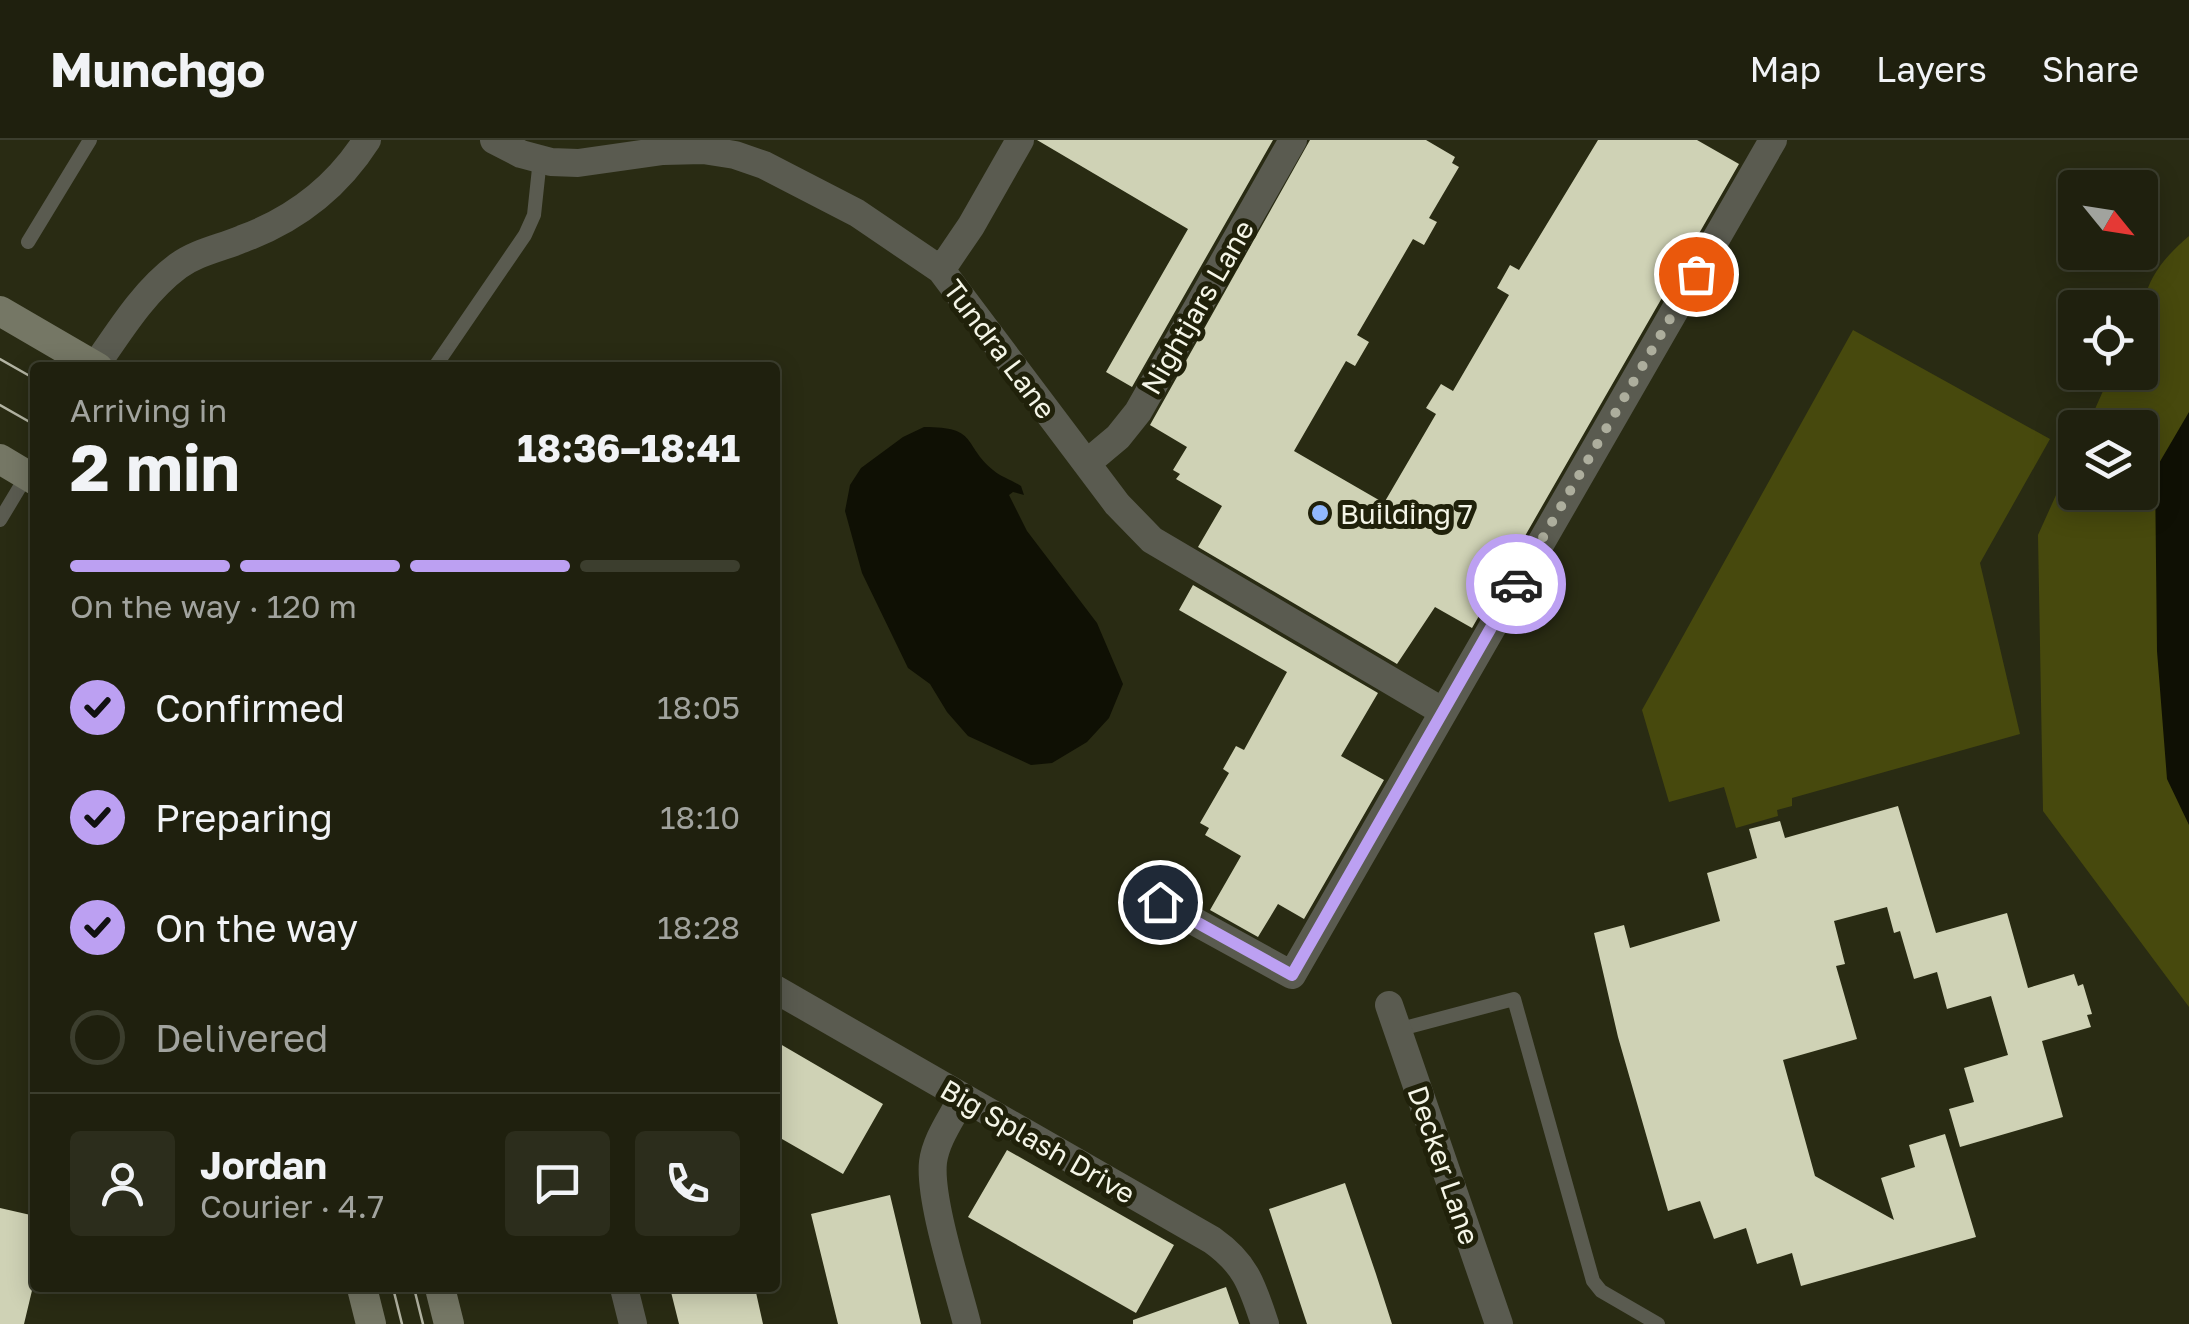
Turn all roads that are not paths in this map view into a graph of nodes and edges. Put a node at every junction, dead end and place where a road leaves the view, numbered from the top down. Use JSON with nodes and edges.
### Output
{"nodes":[{"id":1,"x":90,"y":140,"type":"edge"},
{"id":2,"x":368,"y":140,"type":"edge"},
{"id":3,"x":494,"y":140,"type":"edge"},
{"id":4,"x":1020,"y":140,"type":"edge"},
{"id":5,"x":1293,"y":140,"type":"edge"},
{"id":6,"x":1773,"y":140,"type":"edge"},
{"id":7,"x":540,"y":159,"type":"junction"},
{"id":8,"x":28,"y":242,"type":"dead end"},
{"id":9,"x":940,"y":270,"type":"junction"},
{"id":10,"x":0,"y":310,"type":"edge"},
{"id":11,"x":88,"y":362,"type":"edge"},
{"id":12,"x":100,"y":362,"type":"edge"},
{"id":13,"x":438,"y":362,"type":"edge"},
{"id":14,"x":0,"y":459,"type":"edge"},
{"id":15,"x":1087,"y":463,"type":"junction"},
{"id":16,"x":30,"y":471,"type":"edge"},
{"id":17,"x":30,"y":475,"type":"edge"},
{"id":18,"x":0,"y":520,"type":"edge"},
{"id":19,"x":1442,"y":711,"type":"junction"},
{"id":20,"x":1160,"y":902,"type":"dead end"},
{"id":21,"x":780,"y":993,"type":"edge"},
{"id":22,"x":1394,"y":1018,"type":"joint"},
{"id":23,"x":962,"y":1098,"type":"junction"},
{"id":24,"x":363,"y":1292,"type":"edge"},
{"id":25,"x":441,"y":1292,"type":"edge"},
{"id":26,"x":625,"y":1292,"type":"edge"},
{"id":27,"x":371,"y":1324,"type":"edge"},
{"id":28,"x":448,"y":1324,"type":"edge"},
{"id":29,"x":633,"y":1324,"type":"edge"},
{"id":30,"x":967,"y":1324,"type":"edge"},
{"id":31,"x":1265,"y":1324,"type":"edge"},
{"id":32,"x":1499,"y":1324,"type":"edge"},
{"id":33,"x":1658,"y":1324,"type":"edge"}],
"edges":[{"from":1,"to":8,"type":"lane"},
{"from":2,"to":12,"type":"street"},
{"from":3,"to":7,"type":"street","name":"Tundra Lane"},
{"from":4,"to":9,"type":"street"},
{"from":5,"to":15,"type":"street","name":"Nightjars Lane"},
{"from":6,"to":19,"type":"street"},
{"from":7,"to":9,"type":"street","name":"Tundra Lane"},
{"from":7,"to":13,"type":"lane"},
{"from":9,"to":15,"type":"street","name":"Tundra Lane"},
{"from":10,"to":11,"type":"street"},
{"from":14,"to":16,"type":"street"},
{"from":15,"to":19,"type":"street","name":"Tundra Lane"},
{"from":17,"to":18,"type":"lane"},
{"from":19,"to":20,"type":"street"},
{"from":21,"to":23,"type":"street","name":"Big Splash Drive"},
{"from":22,"to":32,"type":"street","name":"Decker Lane"},
{"from":22,"to":33,"type":"lane"},
{"from":23,"to":30,"type":"street"},
{"from":23,"to":31,"type":"street","name":"Big Splash Drive"},
{"from":24,"to":27,"type":"street"},
{"from":25,"to":28,"type":"street"},
{"from":26,"to":29,"type":"street"}]}
